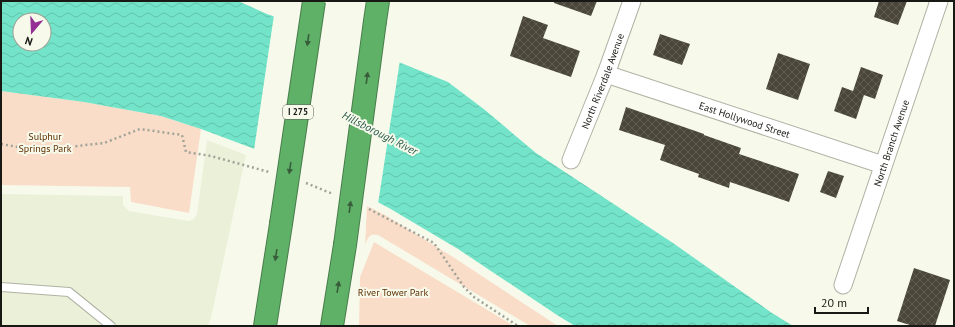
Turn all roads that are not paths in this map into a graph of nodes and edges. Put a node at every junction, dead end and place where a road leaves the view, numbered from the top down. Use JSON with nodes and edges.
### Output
{"nodes":[{"id":1,"x":314,"y":1,"type":"edge"},
{"id":2,"x":378,"y":1,"type":"edge"},
{"id":3,"x":632,"y":1,"type":"edge"},
{"id":4,"x":939,"y":1,"type":"edge"},
{"id":5,"x":606,"y":74,"type":"junction"},
{"id":6,"x":571,"y":160,"type":"dead end"},
{"id":7,"x":883,"y":165,"type":"junction"},
{"id":8,"x":843,"y":284,"type":"dead end"},
{"id":9,"x":1,"y":287,"type":"edge"},
{"id":10,"x":271,"y":287,"type":"junction"},
{"id":11,"x":332,"y":325,"type":"edge"},
{"id":12,"x":111,"y":326,"type":"edge"},
{"id":13,"x":256,"y":326,"type":"edge"},
{"id":14,"x":265,"y":326,"type":"edge"}],
"edges":[{"from":1,"to":10,"type":"highway","number":"I 275","one_way":true,"bridge":true},
{"from":11,"to":2,"type":"highway","one_way":true,"bridge":true},
{"from":3,"to":5,"type":"street","name":"North Riverdale Avenue"},
{"from":4,"to":7,"type":"street","name":"North Branch Avenue"},
{"from":5,"to":6,"type":"street","name":"North Riverdale Avenue"},
{"from":5,"to":7,"type":"street","name":"East Hollywood Street"},
{"from":7,"to":8,"type":"street","name":"North Branch Avenue"},
{"from":9,"to":12,"type":"lane"},
{"from":10,"to":13,"type":"highway"},
{"from":10,"to":14,"type":"highway","number":"I 275"}]}
